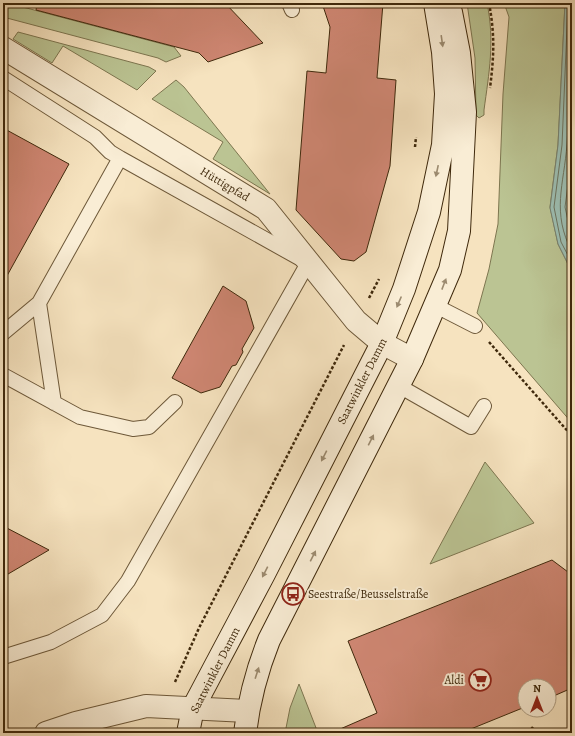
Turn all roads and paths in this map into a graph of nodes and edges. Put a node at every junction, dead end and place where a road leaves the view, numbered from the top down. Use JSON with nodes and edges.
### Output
{"nodes":[{"id":1,"x":435,"y":3,"type":"edge"},
{"id":2,"x":449,"y":3,"type":"edge"},
{"id":3,"x":3,"y":48,"type":"edge"},
{"id":4,"x":3,"y":78,"type":"edge"},
{"id":5,"x":417,"y":134,"type":"dead end"},
{"id":6,"x":414,"y":149,"type":"dead end"},
{"id":7,"x":120,"y":158,"type":"junction"},
{"id":8,"x":308,"y":263,"type":"junction"},
{"id":9,"x":381,"y":272,"type":"dead end"},
{"id":10,"x":374,"y":288,"type":"dead end"},
{"id":11,"x":40,"y":303,"type":"junction"},
{"id":12,"x":436,"y":306,"type":"junction"},
{"id":13,"x":475,"y":326,"type":"joint"},
{"id":14,"x":3,"y":333,"type":"edge"},
{"id":15,"x":382,"y":343,"type":"junction"},
{"id":16,"x":412,"y":358,"type":"junction"},
{"id":17,"x":3,"y":374,"type":"edge"},
{"id":18,"x":326,"y":381,"type":"dead end"},
{"id":19,"x":399,"y":386,"type":"junction"},
{"id":20,"x":175,"y":402,"type":"dead end"},
{"id":21,"x":54,"y":403,"type":"junction"},
{"id":22,"x":484,"y":406,"type":"dead end"},
{"id":23,"x":572,"y":436,"type":"edge"},
{"id":24,"x":3,"y":657,"type":"edge"},
{"id":25,"x":164,"y":707,"type":"junction"},
{"id":26,"x":193,"y":708,"type":"junction"},
{"id":27,"x":247,"y":711,"type":"junction"},
{"id":28,"x":533,"y":727,"type":"dead end"},
{"id":29,"x":46,"y":733,"type":"edge"},
{"id":30,"x":188,"y":733,"type":"edge"},
{"id":31,"x":245,"y":733,"type":"edge"},
{"id":32,"x":528,"y":733,"type":"edge"}],
"edges":[{"from":1,"to":15,"type":"main road","name":"Saatwinkler Damm","one_way":true},
{"from":12,"to":2,"type":"main road","one_way":true},
{"from":3,"to":8,"type":"main road","name":"Hüttigpfad"},
{"from":4,"to":7,"type":"lane"},
{"from":5,"to":6,"type":"path"},
{"from":7,"to":8,"type":"lane"},
{"from":7,"to":11,"type":"lane"},
{"from":8,"to":15,"type":"main road","name":"Hüttigpfad"},
{"from":8,"to":24,"type":"lane"},
{"from":9,"to":10,"type":"path"},
{"from":11,"to":14,"type":"lane"},
{"from":11,"to":21,"type":"lane"},
{"from":12,"to":13,"type":"lane"},
{"from":12,"to":16,"type":"main road"},
{"from":13,"to":23,"type":"path"},
{"from":15,"to":16,"type":"main road","name":"Hüttigpfad"},
{"from":15,"to":26,"type":"main road","name":"Saatwinkler Damm","one_way":true},
{"from":16,"to":19,"type":"main road"},
{"from":17,"to":21,"type":"lane"},
{"from":18,"to":25,"type":"path"},
{"from":19,"to":22,"type":"lane"},
{"from":27,"to":19,"type":"main road","one_way":true},
{"from":20,"to":21,"type":"lane"},
{"from":25,"to":26,"type":"main road"},
{"from":25,"to":29,"type":"main road"},
{"from":26,"to":27,"type":"main road"},
{"from":26,"to":30,"type":"main road","name":"Saatwinkler Damm"},
{"from":27,"to":31,"type":"main road"},
{"from":28,"to":32,"type":"path"}]}
